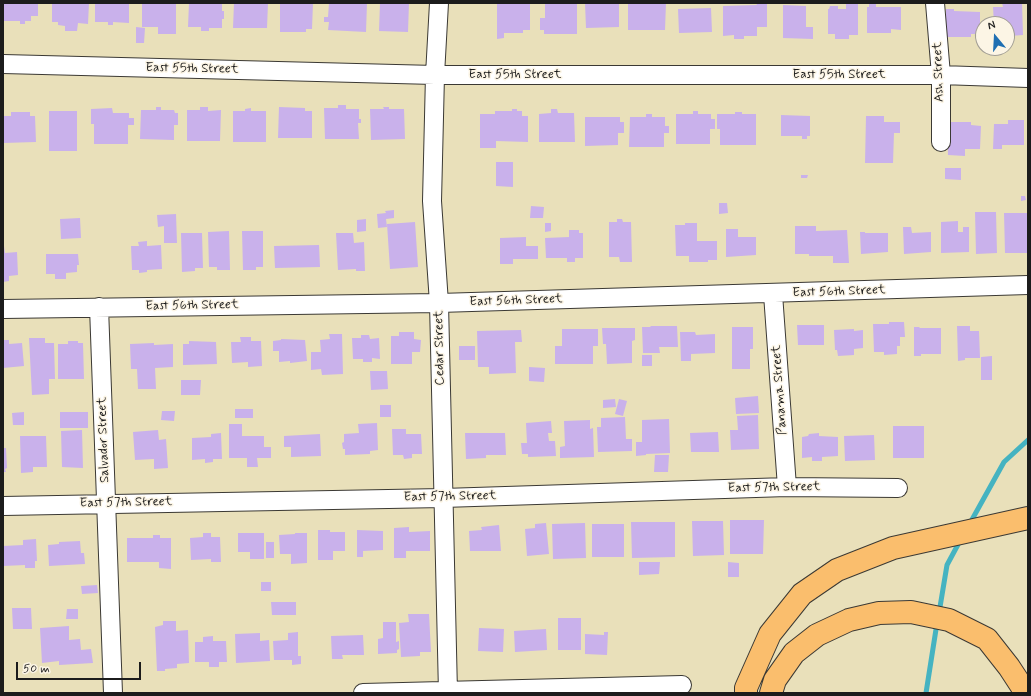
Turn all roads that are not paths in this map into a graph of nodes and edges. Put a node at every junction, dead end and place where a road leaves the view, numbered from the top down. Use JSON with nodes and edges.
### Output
{"nodes":[{"id":1,"x":439,"y":3,"type":"edge"},
{"id":2,"x":935,"y":3,"type":"edge"},
{"id":3,"x":3,"y":64,"type":"edge"},
{"id":4,"x":435,"y":75,"type":"junction"},
{"id":5,"x":941,"y":75,"type":"junction"},
{"id":6,"x":1028,"y":78,"type":"edge"},
{"id":7,"x":941,"y":142,"type":"dead end"},
{"id":8,"x":1028,"y":286,"type":"edge"},
{"id":9,"x":773,"y":294,"type":"junction"},
{"id":10,"x":439,"y":303,"type":"junction"},
{"id":11,"x":99,"y":307,"type":"junction"},
{"id":12,"x":3,"y":310,"type":"edge"},
{"id":13,"x":787,"y":487,"type":"junction"},
{"id":14,"x":898,"y":488,"type":"dead end"},
{"id":15,"x":443,"y":498,"type":"junction"},
{"id":16,"x":106,"y":503,"type":"junction"},
{"id":17,"x":3,"y":506,"type":"edge"},
{"id":18,"x":1024,"y":519,"type":"edge"},
{"id":19,"x":682,"y":685,"type":"dead end"},
{"id":20,"x":448,"y":692,"type":"edge"},
{"id":21,"x":113,"y":693,"type":"edge"},
{"id":22,"x":363,"y":693,"type":"edge"},
{"id":23,"x":746,"y":693,"type":"edge"},
{"id":24,"x":772,"y":693,"type":"edge"},
{"id":25,"x":1026,"y":693,"type":"edge"}],
"edges":[{"from":1,"to":4,"type":"street","name":"Cedar Street"},
{"from":2,"to":5,"type":"street","name":"Ash Street"},
{"from":3,"to":4,"type":"street","name":"East 55th Street"},
{"from":4,"to":5,"type":"street","name":"East 55th Street"},
{"from":4,"to":10,"type":"street","name":"Cedar Street"},
{"from":5,"to":6,"type":"street","name":"East 55th Street"},
{"from":5,"to":7,"type":"street","name":"Ash Street"},
{"from":8,"to":9,"type":"street","name":"East 56th Street"},
{"from":9,"to":10,"type":"street","name":"East 56th Street"},
{"from":9,"to":13,"type":"street","name":"Panama Street"},
{"from":10,"to":11,"type":"street","name":"East 56th Street"},
{"from":10,"to":15,"type":"street","name":"Cedar Street"},
{"from":11,"to":12,"type":"street","name":"East 56th Street"},
{"from":11,"to":16,"type":"street","name":"Salvador Street"},
{"from":13,"to":14,"type":"street","name":"East 57th Street"},
{"from":13,"to":15,"type":"street","name":"East 57th Street"},
{"from":15,"to":16,"type":"street","name":"East 57th Street"},
{"from":15,"to":20,"type":"street","name":"Cedar Street"},
{"from":16,"to":17,"type":"street","name":"East 57th Street"},
{"from":16,"to":21,"type":"street","name":"Salvador Street"},
{"from":18,"to":23,"type":"highway"},
{"from":19,"to":20,"type":"street"},
{"from":20,"to":22,"type":"street"},
{"from":24,"to":25,"type":"highway"}]}
